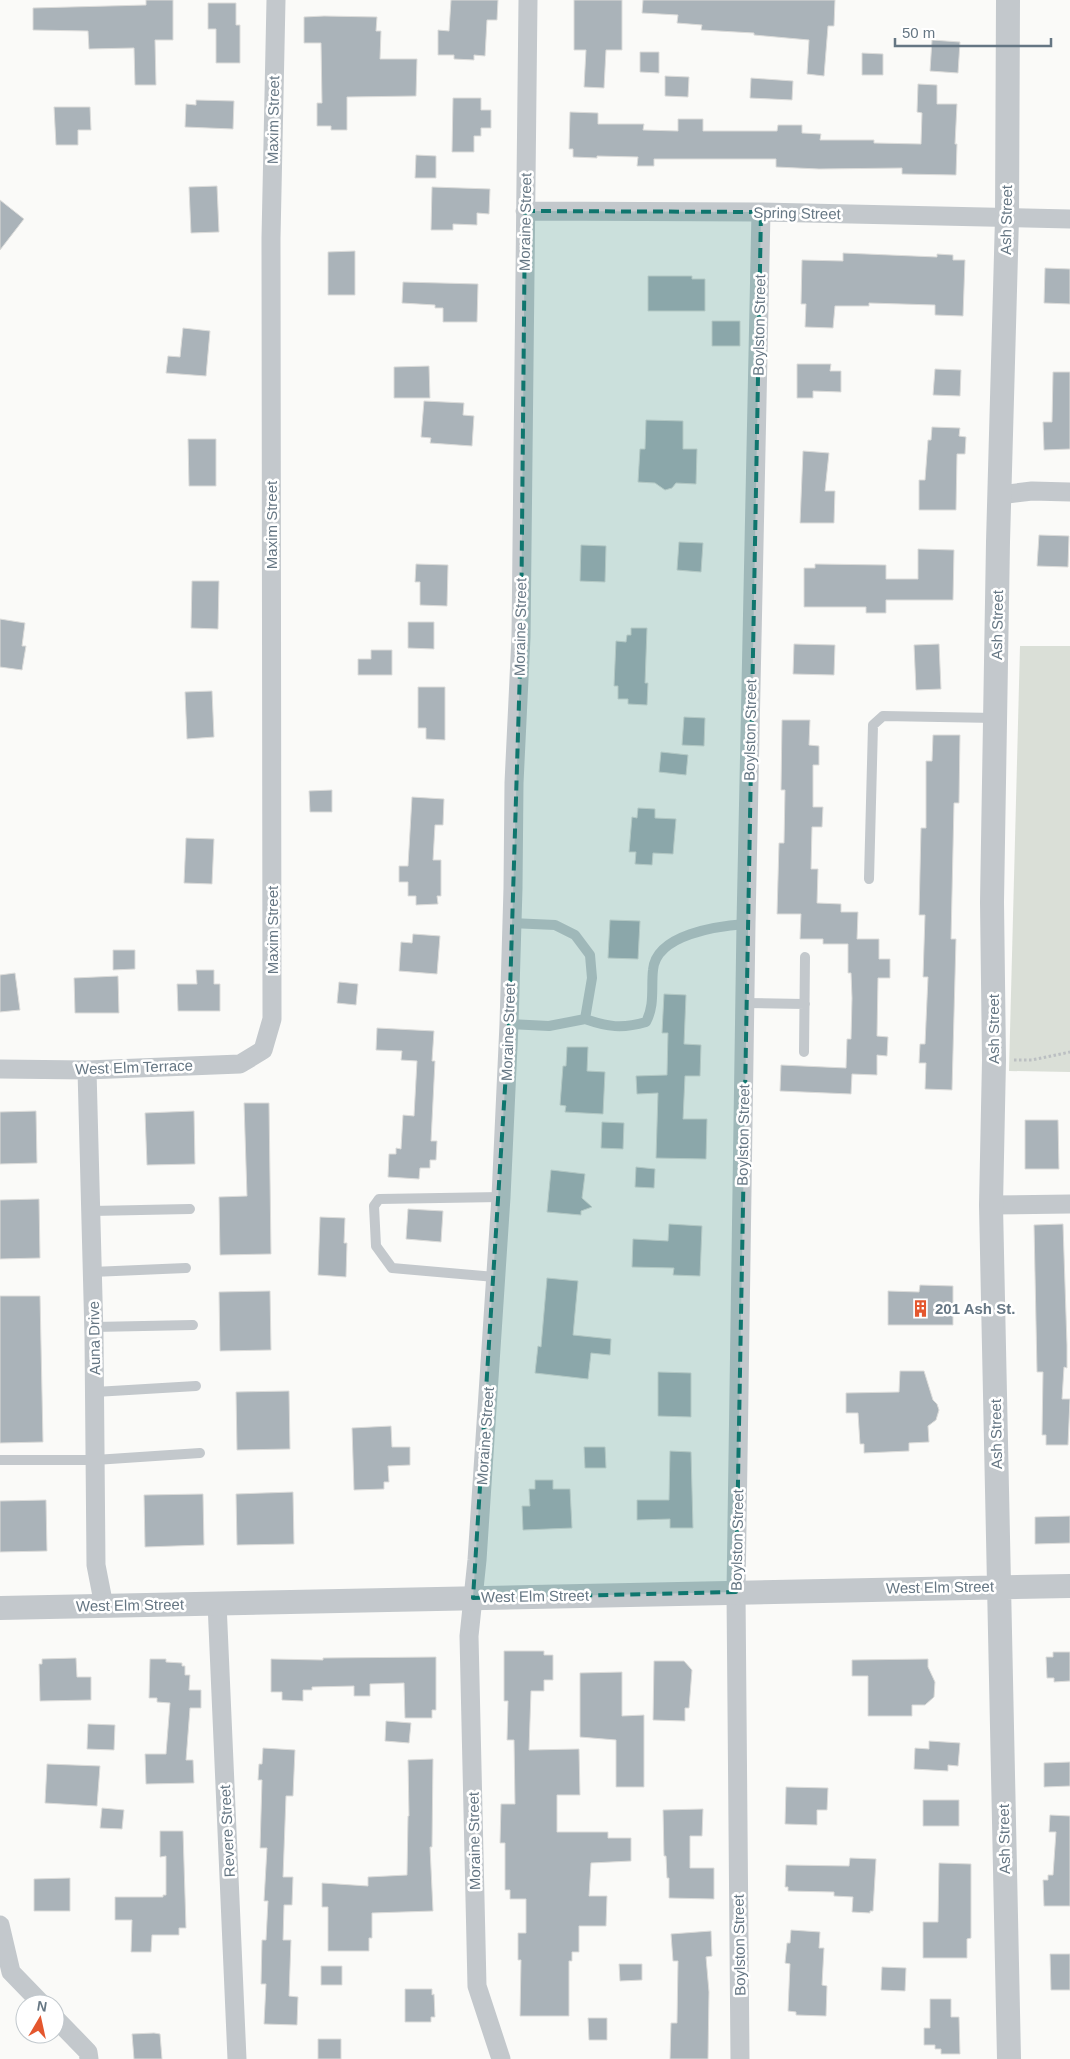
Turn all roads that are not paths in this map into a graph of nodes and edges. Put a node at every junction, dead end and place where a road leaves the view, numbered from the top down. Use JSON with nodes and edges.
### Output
{"nodes":[{"id":1,"x":276,"y":0,"type":"edge"},
{"id":2,"x":528,"y":0,"type":"edge"},
{"id":3,"x":1008,"y":0,"type":"edge"},
{"id":4,"x":525,"y":211,"type":"junction"},
{"id":5,"x":761,"y":212,"type":"junction"},
{"id":6,"x":1007,"y":218,"type":"junction"},
{"id":7,"x":1070,"y":219,"type":"edge"},
{"id":8,"x":1070,"y":492,"type":"edge"},
{"id":9,"x":999,"y":496,"type":"junction"},
{"id":10,"x":996,"y":718,"type":"junction"},
{"id":11,"x":869,"y":879,"type":"dead end"},
{"id":12,"x":511,"y":923,"type":"junction"},
{"id":13,"x":746,"y":924,"type":"junction"},
{"id":14,"x":805,"y":957,"type":"dead end"},
{"id":15,"x":744,"y":1003,"type":"junction"},
{"id":16,"x":804,"y":1004,"type":"junction"},
{"id":17,"x":585,"y":1018,"type":"junction"},
{"id":18,"x":509,"y":1024,"type":"junction"},
{"id":19,"x":263,"y":1050,"type":"joint"},
{"id":20,"x":804,"y":1052,"type":"dead end"},
{"id":21,"x":0,"y":1069,"type":"edge"},
{"id":22,"x":87,"y":1070,"type":"junction"},
{"id":23,"x":501,"y":1197,"type":"junction"},
{"id":24,"x":1070,"y":1204,"type":"edge"},
{"id":25,"x":991,"y":1205,"type":"junction"},
{"id":26,"x":190,"y":1208,"type":"dead end"},
{"id":27,"x":91,"y":1211,"type":"junction"},
{"id":28,"x":186,"y":1268,"type":"dead end"},
{"id":29,"x":92,"y":1272,"type":"junction"},
{"id":30,"x":495,"y":1277,"type":"junction"},
{"id":31,"x":193,"y":1325,"type":"dead end"},
{"id":32,"x":94,"y":1327,"type":"junction"},
{"id":33,"x":196,"y":1386,"type":"dead end"},
{"id":34,"x":95,"y":1392,"type":"junction"},
{"id":35,"x":200,"y":1453,"type":"dead end"},
{"id":36,"x":0,"y":1460,"type":"edge"},
{"id":37,"x":95,"y":1460,"type":"junction"},
{"id":38,"x":999,"y":1586,"type":"junction"},
{"id":39,"x":1070,"y":1586,"type":"edge"},
{"id":40,"x":736,"y":1592,"type":"junction"},
{"id":41,"x":473,"y":1598,"type":"junction"},
{"id":42,"x":217,"y":1603,"type":"junction"},
{"id":43,"x":104,"y":1606,"type":"junction"},
{"id":44,"x":0,"y":1608,"type":"edge"},
{"id":45,"x":0,"y":1925,"type":"edge"},
{"id":46,"x":33,"y":1994,"type":"edge"},
{"id":47,"x":65,"y":2028,"type":"edge"},
{"id":48,"x":89,"y":2059,"type":"edge"},
{"id":49,"x":237,"y":2059,"type":"edge"},
{"id":50,"x":501,"y":2059,"type":"edge"},
{"id":51,"x":740,"y":2059,"type":"edge"},
{"id":52,"x":1009,"y":2059,"type":"edge"}],
"edges":[{"from":1,"to":19,"type":"street","name":"Maxim Street"},
{"from":2,"to":4,"type":"street","name":"Moraine Street"},
{"from":3,"to":6,"type":"street","name":"Ash Street"},
{"from":4,"to":5,"type":"street","name":"Spring Street"},
{"from":4,"to":12,"type":"street","name":"Moraine Street"},
{"from":5,"to":6,"type":"street","name":"Spring Street"},
{"from":5,"to":13,"type":"street","name":"Boylston Street"},
{"from":6,"to":7,"type":"street","name":"Spring Street"},
{"from":6,"to":9,"type":"street","name":"Ash Street"},
{"from":8,"to":9,"type":"street"},
{"from":9,"to":10,"type":"street","name":"Ash Street"},
{"from":10,"to":11,"type":"lane"},
{"from":10,"to":25,"type":"street","name":"Ash Street"},
{"from":12,"to":17,"type":"lane"},
{"from":12,"to":18,"type":"street","name":"Moraine Street"},
{"from":13,"to":15,"type":"street","name":"Boylston Street"},
{"from":13,"to":17,"type":"lane"},
{"from":14,"to":16,"type":"lane"},
{"from":15,"to":16,"type":"lane"},
{"from":15,"to":40,"type":"street","name":"Boylston Street"},
{"from":16,"to":20,"type":"lane"},
{"from":17,"to":18,"type":"lane"},
{"from":18,"to":23,"type":"street","name":"Moraine Street"},
{"from":19,"to":22,"type":"street","name":"West Elm Terrace"},
{"from":21,"to":22,"type":"street","name":"West Elm Terrace"},
{"from":22,"to":27,"type":"street","name":"Auna Drive"},
{"from":23,"to":30,"type":"street","name":"Moraine Street"},
{"from":23,"to":30,"type":"lane"},
{"from":24,"to":25,"type":"street"},
{"from":25,"to":38,"type":"street","name":"Ash Street"},
{"from":26,"to":27,"type":"lane"},
{"from":27,"to":29,"type":"street","name":"Auna Drive"},
{"from":28,"to":29,"type":"lane"},
{"from":29,"to":32,"type":"street","name":"Auna Drive"},
{"from":30,"to":41,"type":"street","name":"Moraine Street"},
{"from":31,"to":32,"type":"lane"},
{"from":32,"to":34,"type":"street","name":"Auna Drive"},
{"from":33,"to":34,"type":"lane"},
{"from":34,"to":37,"type":"street","name":"Auna Drive"},
{"from":35,"to":37,"type":"lane"},
{"from":36,"to":37,"type":"lane"},
{"from":37,"to":43,"type":"street","name":"Auna Drive"},
{"from":38,"to":39,"type":"street","name":"West Elm Street"},
{"from":38,"to":40,"type":"street","name":"West Elm Street"},
{"from":38,"to":52,"type":"street","name":"Ash Street"},
{"from":40,"to":41,"type":"street","name":"West Elm Street"},
{"from":40,"to":51,"type":"street","name":"Boylston Street"},
{"from":41,"to":42,"type":"street","name":"West Elm Street"},
{"from":41,"to":50,"type":"street","name":"Moraine Street"},
{"from":42,"to":43,"type":"street","name":"West Elm Street"},
{"from":42,"to":49,"type":"street","name":"Revere Street"},
{"from":43,"to":44,"type":"street","name":"West Elm Street"},
{"from":45,"to":46,"type":"street"},
{"from":47,"to":48,"type":"street"}]}
